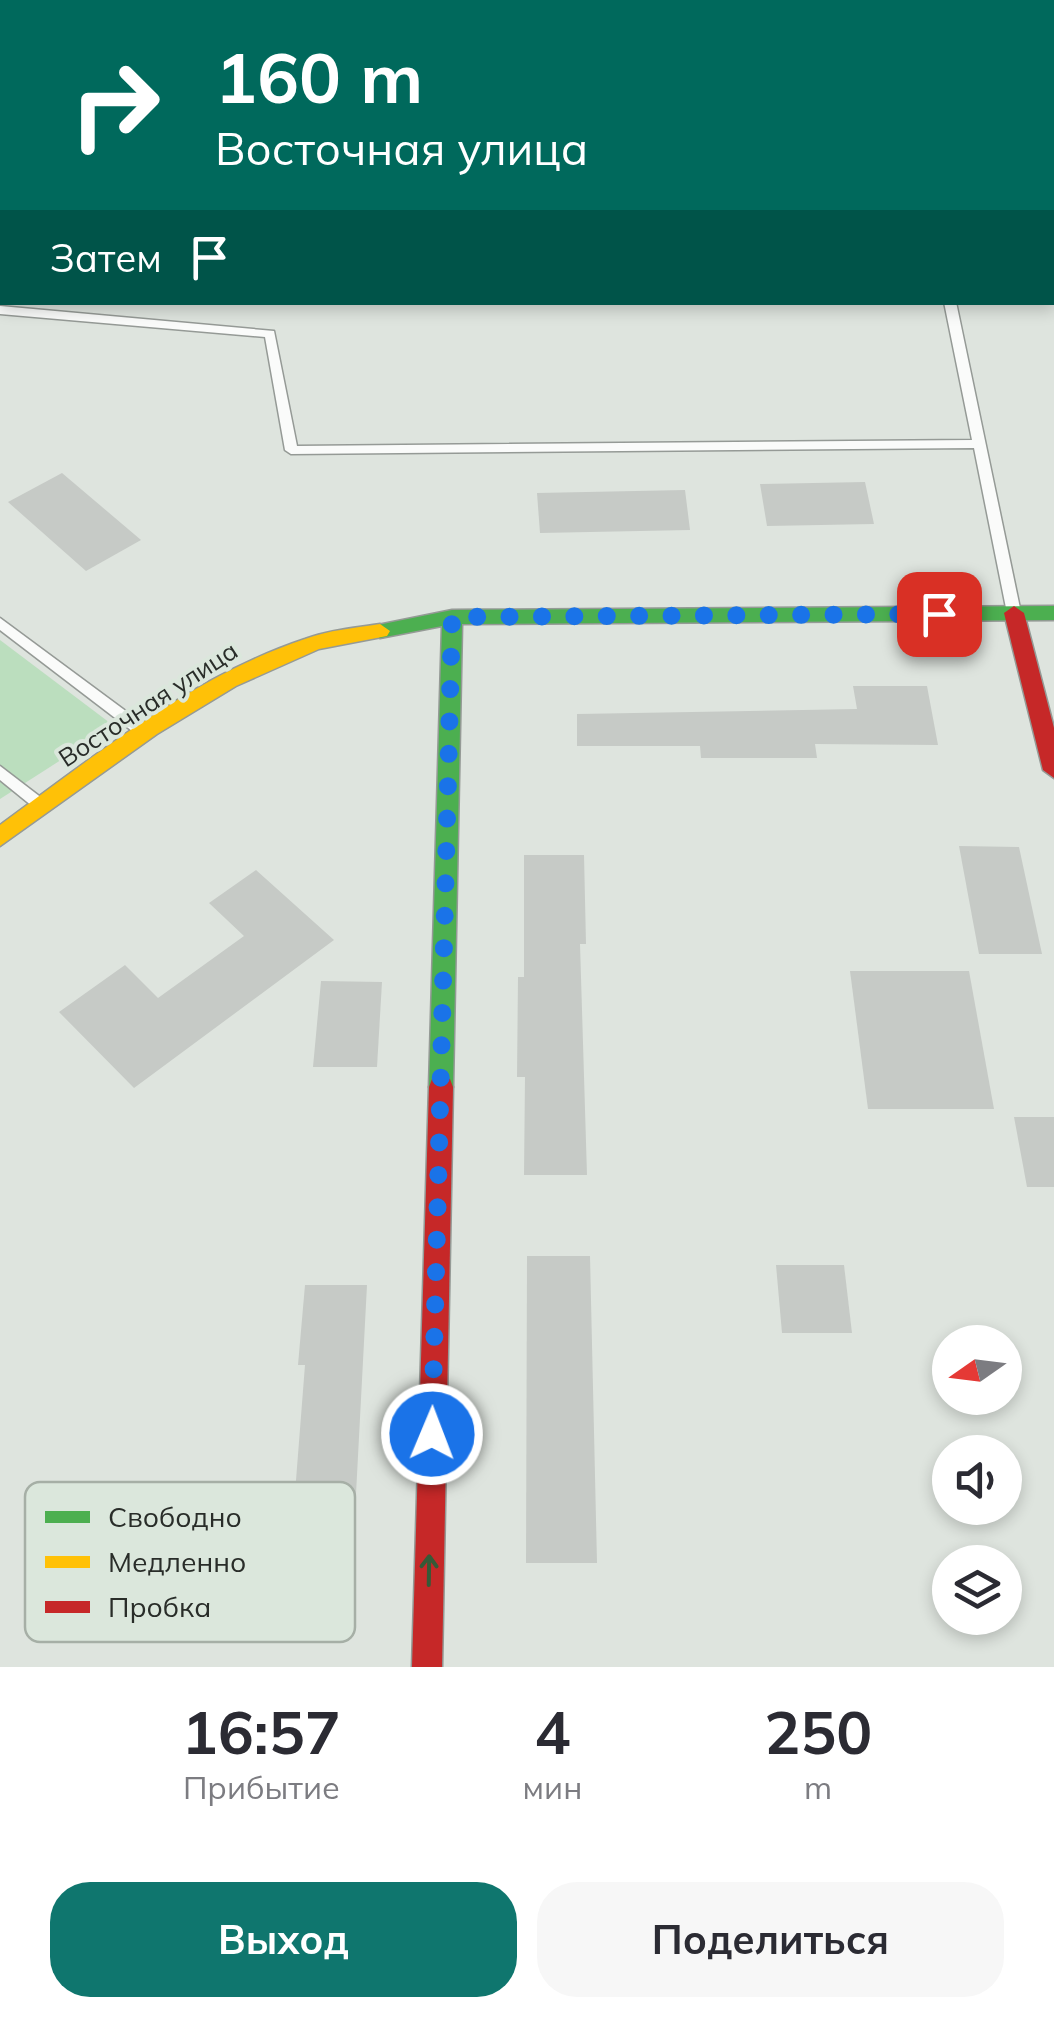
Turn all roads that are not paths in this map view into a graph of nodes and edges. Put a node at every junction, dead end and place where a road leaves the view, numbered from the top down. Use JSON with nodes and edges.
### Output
{"nodes":[{"id":1,"x":951,"y":305,"type":"edge"},
{"id":2,"x":0,"y":310,"type":"edge"},
{"id":3,"x":979,"y":444,"type":"junction"},
{"id":4,"x":1014,"y":613,"type":"junction"},
{"id":5,"x":1054,"y":613,"type":"edge"},
{"id":6,"x":452,"y":617,"type":"junction"},
{"id":7,"x":0,"y":623,"type":"edge"},
{"id":8,"x":145,"y":733,"type":"junction"},
{"id":9,"x":1054,"y":770,"type":"edge"},
{"id":10,"x":0,"y":772,"type":"edge"},
{"id":11,"x":42,"y":806,"type":"junction"},
{"id":12,"x":0,"y":838,"type":"edge"},
{"id":13,"x":427,"y":1667,"type":"edge"}],
"edges":[{"from":1,"to":3,"type":"lane"},
{"from":2,"to":3,"type":"lane"},
{"from":3,"to":4,"type":"lane"},
{"from":4,"to":5,"type":"main road","name":"Восточная улица"},
{"from":4,"to":6,"type":"main road","name":"Восточная улица"},
{"from":4,"to":9,"type":"main road"},
{"from":6,"to":8,"type":"main road","name":"Восточная улица"},
{"from":13,"to":6,"type":"main road","one_way":true},
{"from":7,"to":8,"type":"lane"},
{"from":8,"to":11,"type":"main road","name":"Восточная улица"},
{"from":10,"to":11,"type":"lane"},
{"from":11,"to":12,"type":"main road","name":"Восточная улица"}]}
